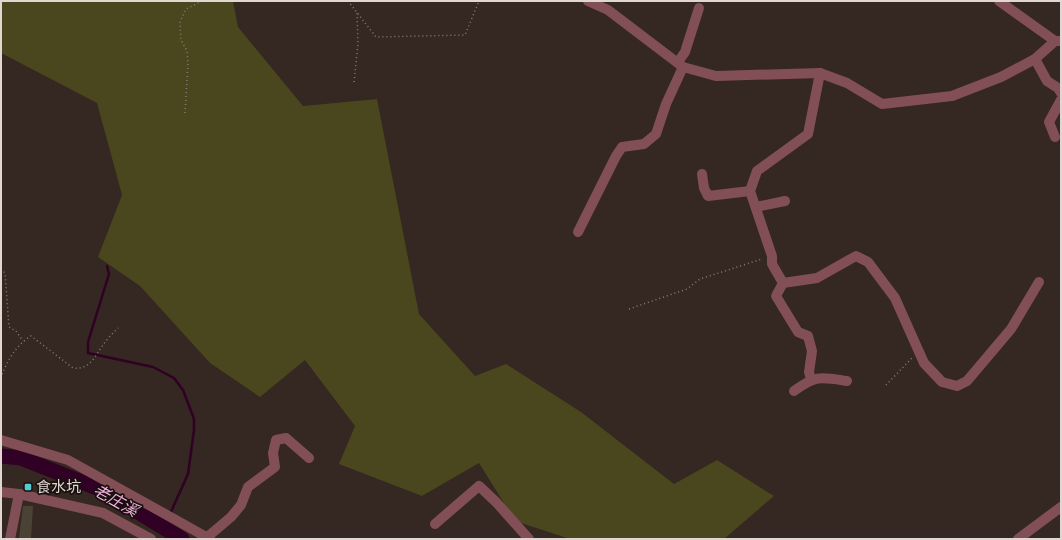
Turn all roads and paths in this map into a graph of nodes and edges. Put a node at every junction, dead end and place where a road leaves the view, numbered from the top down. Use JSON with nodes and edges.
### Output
{"nodes":[{"id":1,"x":202,"y":1,"type":"edge"},
{"id":2,"x":348,"y":1,"type":"edge"},
{"id":3,"x":479,"y":1,"type":"edge"},
{"id":4,"x":588,"y":1,"type":"edge"},
{"id":5,"x":998,"y":1,"type":"edge"},
{"id":6,"x":699,"y":8,"type":"dead end"},
{"id":7,"x":357,"y":14,"type":"junction"},
{"id":8,"x":1058,"y":41,"type":"edge"},
{"id":9,"x":1035,"y":58,"type":"junction"},
{"id":10,"x":680,"y":64,"type":"junction"},
{"id":11,"x":820,"y":73,"type":"junction"},
{"id":12,"x":354,"y":82,"type":"dead end"},
{"id":13,"x":1061,"y":93,"type":"edge"},
{"id":14,"x":1061,"y":100,"type":"edge"},
{"id":15,"x":185,"y":113,"type":"dead end"},
{"id":16,"x":1054,"y":137,"type":"dead end"},
{"id":17,"x":702,"y":174,"type":"dead end"},
{"id":18,"x":750,"y":191,"type":"junction"},
{"id":19,"x":785,"y":202,"type":"dead end"},
{"id":20,"x":756,"y":208,"type":"junction"},
{"id":21,"x":578,"y":232,"type":"dead end"},
{"id":22,"x":772,"y":256,"type":"junction"},
{"id":23,"x":1,"y":269,"type":"edge"},
{"id":24,"x":1039,"y":282,"type":"dead end"},
{"id":25,"x":783,"y":284,"type":"junction"},
{"id":26,"x":629,"y":310,"type":"dead end"},
{"id":27,"x":118,"y":328,"type":"dead end"},
{"id":28,"x":24,"y":341,"type":"junction"},
{"id":29,"x":919,"y":351,"type":"junction"},
{"id":30,"x":1,"y":378,"type":"edge"},
{"id":31,"x":810,"y":380,"type":"junction"},
{"id":32,"x":847,"y":381,"type":"dead end"},
{"id":33,"x":886,"y":385,"type":"dead end"},
{"id":34,"x":794,"y":391,"type":"dead end"},
{"id":35,"x":1,"y":440,"type":"edge"},
{"id":36,"x":309,"y":458,"type":"dead end"},
{"id":37,"x":1,"y":492,"type":"edge"},
{"id":38,"x":19,"y":494,"type":"junction"},
{"id":39,"x":1061,"y":507,"type":"edge"},
{"id":40,"x":435,"y":524,"type":"dead end"},
{"id":41,"x":207,"y":538,"type":"edge"},
{"id":42,"x":10,"y":539,"type":"edge"},
{"id":43,"x":151,"y":539,"type":"edge"},
{"id":44,"x":529,"y":539,"type":"edge"},
{"id":45,"x":1018,"y":539,"type":"edge"}],
"edges":[{"from":1,"to":15,"type":"path"},
{"from":2,"to":7,"type":"path"},
{"from":3,"to":7,"type":"path"},
{"from":4,"to":10,"type":"street"},
{"from":5,"to":8,"type":"street"},
{"from":6,"to":10,"type":"street"},
{"from":7,"to":12,"type":"path"},
{"from":8,"to":9,"type":"street"},
{"from":9,"to":11,"type":"street"},
{"from":9,"to":13,"type":"street"},
{"from":10,"to":11,"type":"street"},
{"from":10,"to":21,"type":"street"},
{"from":11,"to":18,"type":"street"},
{"from":14,"to":16,"type":"street"},
{"from":17,"to":18,"type":"street"},
{"from":18,"to":20,"type":"street"},
{"from":19,"to":20,"type":"street"},
{"from":20,"to":22,"type":"street"},
{"from":22,"to":25,"type":"street"},
{"from":22,"to":26,"type":"path"},
{"from":23,"to":28,"type":"path"},
{"from":24,"to":29,"type":"street"},
{"from":25,"to":29,"type":"street"},
{"from":25,"to":31,"type":"street"},
{"from":27,"to":28,"type":"path"},
{"from":28,"to":30,"type":"path"},
{"from":29,"to":33,"type":"path"},
{"from":31,"to":32,"type":"street"},
{"from":31,"to":34,"type":"street"},
{"from":35,"to":41,"type":"street"},
{"from":36,"to":41,"type":"street"},
{"from":37,"to":38,"type":"street"},
{"from":38,"to":42,"type":"street"},
{"from":38,"to":43,"type":"street"},
{"from":39,"to":45,"type":"street"},
{"from":40,"to":44,"type":"street"}]}
